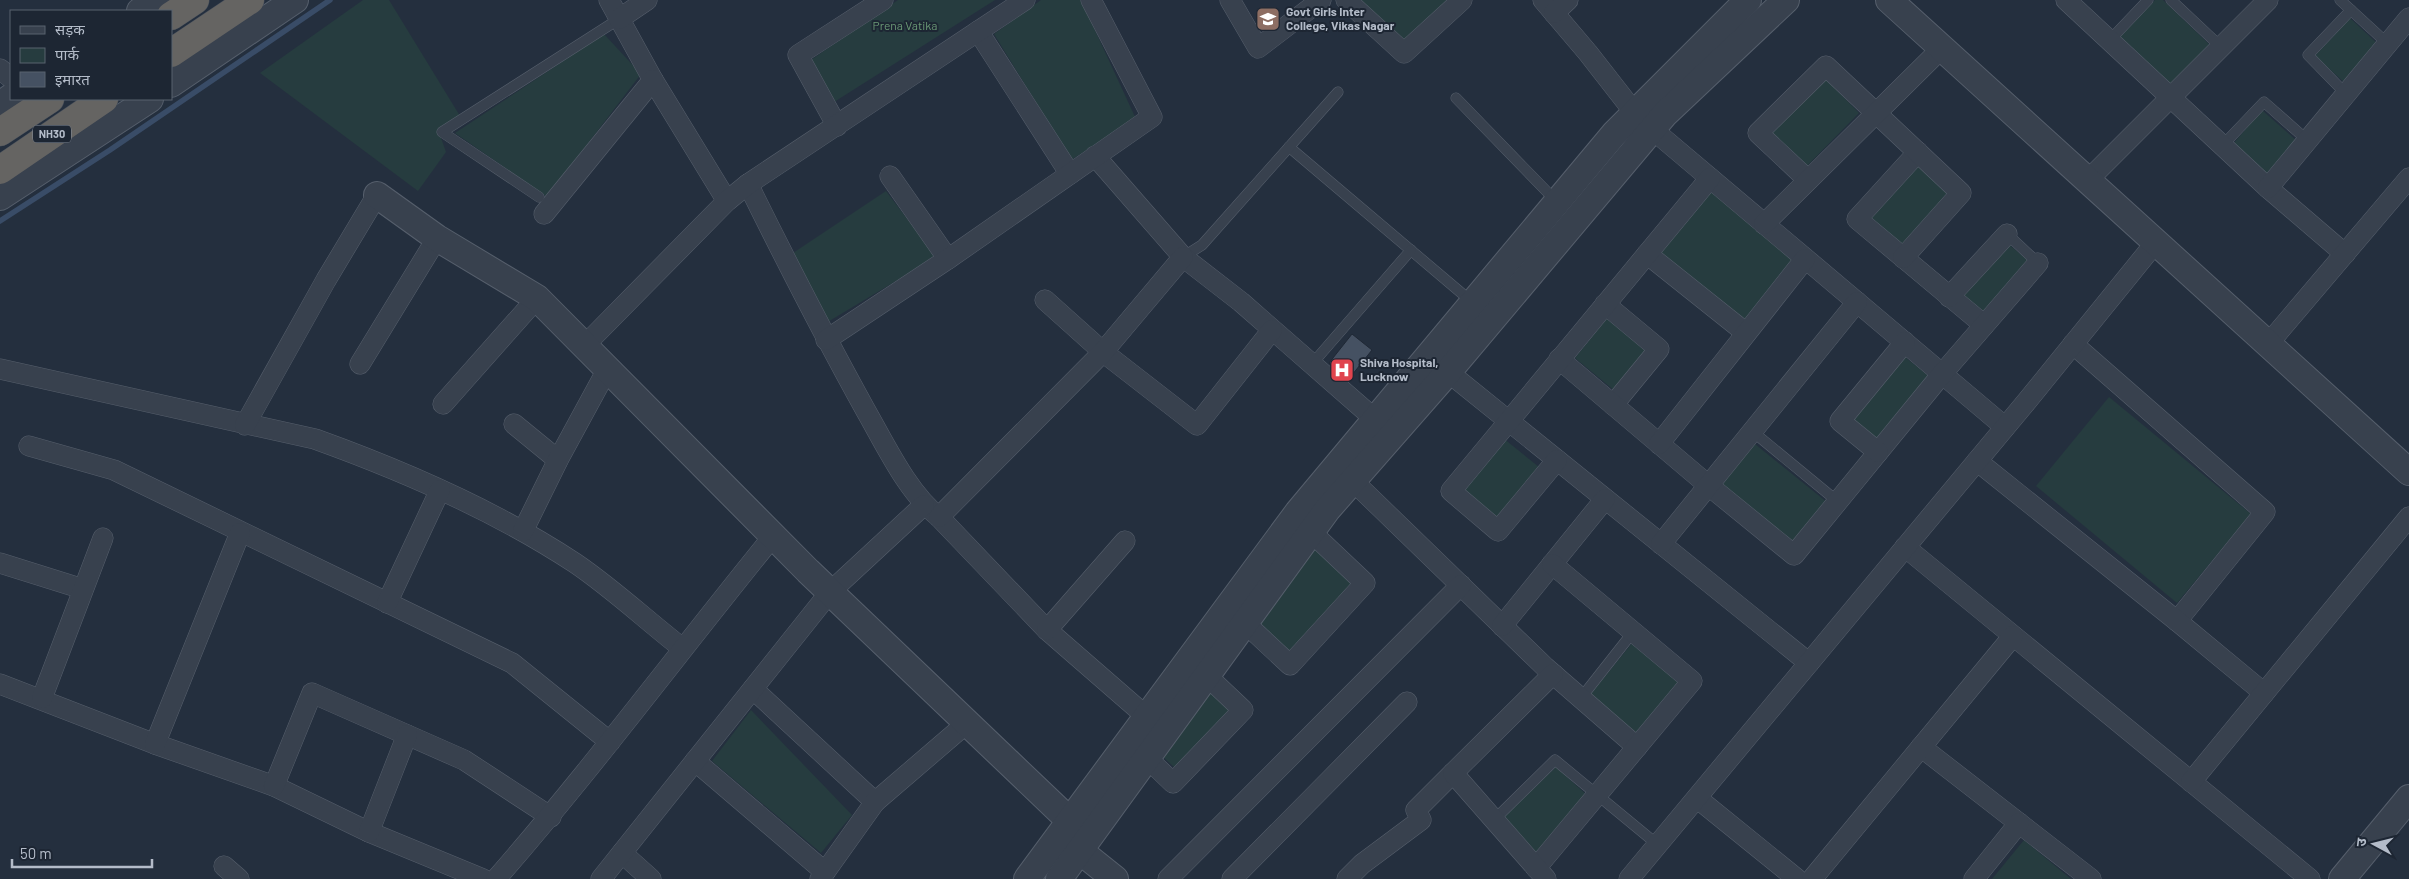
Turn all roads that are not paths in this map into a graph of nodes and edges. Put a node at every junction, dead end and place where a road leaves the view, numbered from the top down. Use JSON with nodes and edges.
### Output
{"nodes":[{"id":1,"x":157,"y":0,"type":"edge"},
{"id":2,"x":195,"y":0,"type":"edge"},
{"id":3,"x":250,"y":0,"type":"edge"},
{"id":4,"x":295,"y":0,"type":"edge"},
{"id":5,"x":609,"y":0,"type":"edge"},
{"id":6,"x":647,"y":0,"type":"edge"},
{"id":7,"x":882,"y":0,"type":"edge"},
{"id":8,"x":1025,"y":0,"type":"edge"},
{"id":9,"x":1092,"y":0,"type":"edge"},
{"id":10,"x":1230,"y":0,"type":"edge"},
{"id":11,"x":1321,"y":0,"type":"edge"},
{"id":12,"x":1346,"y":0,"type":"edge"},
{"id":13,"x":1462,"y":0,"type":"edge"},
{"id":14,"x":1748,"y":0,"type":"edge"},
{"id":15,"x":1786,"y":0,"type":"edge"},
{"id":16,"x":1889,"y":0,"type":"edge"},
{"id":17,"x":2066,"y":0,"type":"edge"},
{"id":18,"x":2148,"y":0,"type":"edge"},
{"id":19,"x":2171,"y":0,"type":"edge"},
{"id":20,"x":2340,"y":0,"type":"edge"},
{"id":21,"x":2264,"y":1,"type":"edge"},
{"id":22,"x":1555,"y":4,"type":"edge"},
{"id":23,"x":142,"y":10,"type":"edge"},
{"id":24,"x":2351,"y":10,"type":"junction"},
{"id":25,"x":172,"y":15,"type":"edge"},
{"id":26,"x":2409,"y":18,"type":"edge"},
{"id":27,"x":619,"y":19,"type":"junction"},
{"id":28,"x":978,"y":31,"type":"junction"},
{"id":29,"x":2110,"y":40,"type":"junction"},
{"id":30,"x":2388,"y":44,"type":"junction"},
{"id":31,"x":2221,"y":47,"type":"junction"},
{"id":32,"x":1942,"y":48,"type":"junction"},
{"id":33,"x":172,"y":52,"type":"edge"},
{"id":34,"x":0,"y":69,"type":"edge"},
{"id":35,"x":10,"y":77,"type":"edge"},
{"id":36,"x":654,"y":80,"type":"junction"},
{"id":37,"x":172,"y":83,"type":"edge"},
{"id":38,"x":1338,"y":92,"type":"dead end"},
{"id":39,"x":2346,"y":94,"type":"junction"},
{"id":40,"x":2170,"y":97,"type":"junction"},
{"id":41,"x":1456,"y":98,"type":"dead end"},
{"id":42,"x":48,"y":100,"type":"edge"},
{"id":43,"x":103,"y":100,"type":"edge"},
{"id":44,"x":148,"y":100,"type":"edge"},
{"id":45,"x":1877,"y":112,"type":"junction"},
{"id":46,"x":1643,"y":121,"type":"junction"},
{"id":47,"x":837,"y":126,"type":"junction"},
{"id":48,"x":0,"y":132,"type":"edge"},
{"id":49,"x":2307,"y":140,"type":"junction"},
{"id":50,"x":2222,"y":146,"type":"junction"},
{"id":51,"x":1289,"y":147,"type":"junction"},
{"id":52,"x":1918,"y":152,"type":"junction"},
{"id":53,"x":1095,"y":156,"type":"junction"},
{"id":54,"x":0,"y":170,"type":"edge"},
{"id":55,"x":1070,"y":174,"type":"junction"},
{"id":56,"x":890,"y":176,"type":"dead end"},
{"id":57,"x":1710,"y":178,"type":"junction"},
{"id":58,"x":2409,"y":178,"type":"edge"},
{"id":59,"x":1808,"y":180,"type":"junction"},
{"id":60,"x":2088,"y":180,"type":"junction"},
{"id":61,"x":748,"y":184,"type":"junction"},
{"id":62,"x":2268,"y":188,"type":"junction"},
{"id":63,"x":377,"y":195,"type":"joint"},
{"id":64,"x":0,"y":197,"type":"edge"},
{"id":65,"x":727,"y":201,"type":"junction"},
{"id":66,"x":1556,"y":202,"type":"junction"},
{"id":67,"x":541,"y":206,"type":"joint"},
{"id":68,"x":1574,"y":220,"type":"junction"},
{"id":69,"x":1764,"y":224,"type":"junction"},
{"id":70,"x":2007,"y":234,"type":"joint"},
{"id":71,"x":437,"y":238,"type":"junction"},
{"id":72,"x":2156,"y":242,"type":"junction"},
{"id":73,"x":1411,"y":250,"type":"junction"},
{"id":74,"x":1647,"y":254,"type":"junction"},
{"id":75,"x":2345,"y":254,"type":"junction"},
{"id":76,"x":1183,"y":257,"type":"junction"},
{"id":77,"x":1903,"y":258,"type":"junction"},
{"id":78,"x":948,"y":259,"type":"junction"},
{"id":79,"x":1805,"y":259,"type":"junction"},
{"id":80,"x":2038,"y":263,"type":"joint"},
{"id":81,"x":1950,"y":297,"type":"junction"},
{"id":82,"x":537,"y":298,"type":"junction"},
{"id":83,"x":1045,"y":300,"type":"dead end"},
{"id":84,"x":1472,"y":302,"type":"junction"},
{"id":85,"x":1857,"y":302,"type":"junction"},
{"id":86,"x":1605,"y":304,"type":"junction"},
{"id":87,"x":1492,"y":320,"type":"junction"},
{"id":88,"x":1984,"y":326,"type":"junction"},
{"id":89,"x":1272,"y":330,"type":"junction"},
{"id":90,"x":1746,"y":333,"type":"junction"},
{"id":91,"x":826,"y":340,"type":"junction"},
{"id":92,"x":1905,"y":342,"type":"junction"},
{"id":93,"x":2073,"y":344,"type":"junction"},
{"id":94,"x":2268,"y":344,"type":"junction"},
{"id":95,"x":585,"y":345,"type":"junction"},
{"id":96,"x":1103,"y":352,"type":"junction"},
{"id":97,"x":1559,"y":359,"type":"junction"},
{"id":98,"x":360,"y":364,"type":"dead end"},
{"id":99,"x":1312,"y":364,"type":"junction"},
{"id":100,"x":608,"y":368,"type":"junction"},
{"id":101,"x":0,"y":369,"type":"edge"},
{"id":102,"x":1448,"y":372,"type":"junction"},
{"id":103,"x":1942,"y":374,"type":"junction"},
{"id":104,"x":443,"y":404,"type":"dead end"},
{"id":105,"x":1613,"y":405,"type":"junction"},
{"id":106,"x":1375,"y":419,"type":"junction"},
{"id":107,"x":1508,"y":421,"type":"junction"},
{"id":108,"x":245,"y":424,"type":"junction"},
{"id":109,"x":514,"y":424,"type":"dead end"},
{"id":110,"x":2005,"y":427,"type":"junction"},
{"id":111,"x":1752,"y":431,"type":"junction"},
{"id":112,"x":1394,"y":436,"type":"junction"},
{"id":113,"x":1659,"y":444,"type":"junction"},
{"id":114,"x":29,"y":446,"type":"dead end"},
{"id":115,"x":1878,"y":452,"type":"junction"},
{"id":116,"x":558,"y":460,"type":"junction"},
{"id":117,"x":1557,"y":460,"type":"junction"},
{"id":118,"x":1977,"y":461,"type":"junction"},
{"id":119,"x":2409,"y":472,"type":"edge"},
{"id":120,"x":1353,"y":481,"type":"junction"},
{"id":121,"x":1708,"y":485,"type":"junction"},
{"id":122,"x":440,"y":490,"type":"junction"},
{"id":123,"x":1605,"y":499,"type":"junction"},
{"id":124,"x":1838,"y":501,"type":"junction"},
{"id":125,"x":932,"y":511,"type":"junction"},
{"id":126,"x":2409,"y":517,"type":"edge"},
{"id":127,"x":523,"y":531,"type":"junction"},
{"id":128,"x":1311,"y":532,"type":"junction"},
{"id":129,"x":240,"y":533,"type":"junction"},
{"id":130,"x":774,"y":535,"type":"junction"},
{"id":131,"x":103,"y":538,"type":"dead end"},
{"id":132,"x":1125,"y":541,"type":"dead end"},
{"id":133,"x":1661,"y":544,"type":"junction"},
{"id":134,"x":1905,"y":547,"type":"junction"},
{"id":135,"x":0,"y":563,"type":"edge"},
{"id":136,"x":1552,"y":564,"type":"junction"},
{"id":137,"x":1461,"y":585,"type":"junction"},
{"id":138,"x":83,"y":589,"type":"junction"},
{"id":139,"x":830,"y":592,"type":"junction"},
{"id":140,"x":386,"y":603,"type":"junction"},
{"id":141,"x":2177,"y":621,"type":"junction"},
{"id":142,"x":1244,"y":623,"type":"junction"},
{"id":143,"x":1502,"y":626,"type":"junction"},
{"id":144,"x":1047,"y":630,"type":"junction"},
{"id":145,"x":1633,"y":632,"type":"junction"},
{"id":146,"x":2013,"y":636,"type":"junction"},
{"id":147,"x":682,"y":648,"type":"junction"},
{"id":148,"x":1809,"y":663,"type":"junction"},
{"id":149,"x":1553,"y":674,"type":"junction"},
{"id":150,"x":1206,"y":675,"type":"junction"},
{"id":151,"x":0,"y":684,"type":"edge"},
{"id":152,"x":753,"y":689,"type":"junction"},
{"id":153,"x":2264,"y":694,"type":"junction"},
{"id":154,"x":42,"y":698,"type":"junction"},
{"id":155,"x":1581,"y":698,"type":"junction"},
{"id":156,"x":1407,"y":702,"type":"dead end"},
{"id":157,"x":1147,"y":717,"type":"junction"},
{"id":158,"x":967,"y":723,"type":"junction"},
{"id":159,"x":407,"y":735,"type":"junction"},
{"id":160,"x":610,"y":742,"type":"junction"},
{"id":161,"x":155,"y":744,"type":"junction"},
{"id":162,"x":1637,"y":746,"type":"junction"},
{"id":163,"x":1921,"y":747,"type":"junction"},
{"id":164,"x":1147,"y":758,"type":"junction"},
{"id":165,"x":695,"y":761,"type":"junction"},
{"id":166,"x":1453,"y":773,"type":"junction"},
{"id":167,"x":2191,"y":782,"type":"junction"},
{"id":168,"x":274,"y":786,"type":"junction"},
{"id":169,"x":1597,"y":795,"type":"junction"},
{"id":170,"x":1697,"y":798,"type":"junction"},
{"id":171,"x":2409,"y":798,"type":"edge"},
{"id":172,"x":875,"y":802,"type":"junction"},
{"id":173,"x":551,"y":816,"type":"junction"},
{"id":174,"x":1494,"y":820,"type":"junction"},
{"id":175,"x":1070,"y":821,"type":"junction"},
{"id":176,"x":2019,"y":823,"type":"junction"},
{"id":177,"x":369,"y":832,"type":"junction"},
{"id":178,"x":1658,"y":845,"type":"junction"},
{"id":179,"x":1080,"y":851,"type":"junction"},
{"id":180,"x":622,"y":853,"type":"junction"},
{"id":181,"x":1541,"y":874,"type":"edge"},
{"id":182,"x":822,"y":876,"type":"edge"},
{"id":183,"x":483,"y":879,"type":"edge"},
{"id":184,"x":496,"y":879,"type":"edge"},
{"id":185,"x":601,"y":879,"type":"edge"},
{"id":186,"x":651,"y":879,"type":"edge"},
{"id":187,"x":1027,"y":879,"type":"edge"},
{"id":188,"x":1060,"y":879,"type":"edge"},
{"id":189,"x":1115,"y":879,"type":"edge"},
{"id":190,"x":1168,"y":879,"type":"edge"},
{"id":191,"x":1232,"y":879,"type":"edge"},
{"id":192,"x":1347,"y":879,"type":"edge"},
{"id":193,"x":1629,"y":879,"type":"edge"},
{"id":194,"x":1797,"y":879,"type":"edge"},
{"id":195,"x":1812,"y":879,"type":"edge"},
{"id":196,"x":1974,"y":879,"type":"edge"},
{"id":197,"x":2091,"y":879,"type":"edge"},
{"id":198,"x":2310,"y":879,"type":"edge"},
{"id":199,"x":2342,"y":879,"type":"edge"}],
"edges":[{"from":1,"to":23,"type":"street"},
{"from":2,"to":25,"type":"highway"},
{"from":3,"to":33,"type":"highway"},
{"from":4,"to":37,"type":"street"},
{"from":5,"to":27,"type":"street"},
{"from":6,"to":27,"type":"street"},
{"from":7,"to":47,"type":"street"},
{"from":8,"to":28,"type":"street"},
{"from":9,"to":53,"type":"street"},
{"from":10,"to":11,"type":"street"},
{"from":12,"to":13,"type":"street"},
{"from":14,"to":46,"type":"street"},
{"from":15,"to":46,"type":"street"},
{"from":16,"to":32,"type":"street"},
{"from":17,"to":29,"type":"street"},
{"from":18,"to":29,"type":"lane"},
{"from":19,"to":31,"type":"lane"},
{"from":20,"to":24,"type":"lane"},
{"from":21,"to":31,"type":"street"},
{"from":22,"to":46,"type":"street"},
{"from":24,"to":30,"type":"lane"},
{"from":24,"to":39,"type":"lane"},
{"from":26,"to":30,"type":"street"},
{"from":27,"to":36,"type":"street"},
{"from":27,"to":67,"type":"lane"},
{"from":28,"to":47,"type":"street"},
{"from":28,"to":55,"type":"street"},
{"from":29,"to":40,"type":"street"},
{"from":30,"to":39,"type":"street"},
{"from":31,"to":40,"type":"street"},
{"from":32,"to":45,"type":"street"},
{"from":32,"to":60,"type":"street"},
{"from":34,"to":35,"type":"street"},
{"from":36,"to":65,"type":"street"},
{"from":36,"to":67,"type":"street"},
{"from":38,"to":51,"type":"lane"},
{"from":39,"to":49,"type":"street"},
{"from":40,"to":50,"type":"street"},
{"from":40,"to":60,"type":"street"},
{"from":41,"to":66,"type":"lane"},
{"from":42,"to":48,"type":"highway","number":"NH30"},
{"from":43,"to":54,"type":"highway","number":"NH30"},
{"from":44,"to":64,"type":"street"},
{"from":45,"to":52,"type":"street"},
{"from":45,"to":59,"type":"street"},
{"from":45,"to":59,"type":"street"},
{"from":46,"to":57,"type":"street"},
{"from":46,"to":66,"type":"street"},
{"from":46,"to":68,"type":"street"},
{"from":47,"to":61,"type":"street"},
{"from":49,"to":50,"type":"lane"},
{"from":49,"to":62,"type":"street"},
{"from":50,"to":62,"type":"street"},
{"from":51,"to":73,"type":"lane"},
{"from":51,"to":76,"type":"lane"},
{"from":52,"to":77,"type":"street"},
{"from":52,"to":77,"type":"street"},
{"from":53,"to":55,"type":"street"},
{"from":53,"to":76,"type":"street"},
{"from":55,"to":78,"type":"street"},
{"from":56,"to":78,"type":"street"},
{"from":57,"to":69,"type":"street"},
{"from":57,"to":74,"type":"street"},
{"from":58,"to":75,"type":"street"},
{"from":59,"to":69,"type":"street"},
{"from":60,"to":72,"type":"street"},
{"from":61,"to":65,"type":"street"},
{"from":61,"to":91,"type":"street"},
{"from":62,"to":75,"type":"street"},
{"from":63,"to":71,"type":"street"},
{"from":63,"to":108,"type":"street"},
{"from":65,"to":95,"type":"street"},
{"from":66,"to":68,"type":"street"},
{"from":66,"to":84,"type":"street"},
{"from":68,"to":87,"type":"street"},
{"from":69,"to":79,"type":"street"},
{"from":70,"to":80,"type":"lane"},
{"from":70,"to":81,"type":"street"},
{"from":71,"to":82,"type":"street"},
{"from":71,"to":98,"type":"street"},
{"from":72,"to":93,"type":"street"},
{"from":72,"to":94,"type":"street"},
{"from":73,"to":84,"type":"lane"},
{"from":73,"to":99,"type":"lane"},
{"from":74,"to":86,"type":"street"},
{"from":74,"to":90,"type":"street"},
{"from":75,"to":94,"type":"street"},
{"from":76,"to":89,"type":"street"},
{"from":76,"to":96,"type":"street"},
{"from":77,"to":81,"type":"street"},
{"from":78,"to":91,"type":"street"},
{"from":79,"to":85,"type":"street"},
{"from":79,"to":90,"type":"street"},
{"from":80,"to":88,"type":"street"},
{"from":81,"to":88,"type":"street"},
{"from":82,"to":95,"type":"street"},
{"from":82,"to":104,"type":"street"},
{"from":83,"to":96,"type":"street"},
{"from":84,"to":87,"type":"street"},
{"from":84,"to":106,"type":"street"},
{"from":85,"to":92,"type":"street"},
{"from":85,"to":111,"type":"street"},
{"from":86,"to":97,"type":"street"},
{"from":86,"to":105,"type":"street"},
{"from":87,"to":102,"type":"street"},
{"from":88,"to":103,"type":"street"},
{"from":89,"to":96,"type":"street"},
{"from":89,"to":99,"type":"street"},
{"from":90,"to":113,"type":"street"},
{"from":91,"to":125,"type":"street"},
{"from":92,"to":103,"type":"street"},
{"from":92,"to":115,"type":"street"},
{"from":93,"to":110,"type":"street"},
{"from":93,"to":141,"type":"street"},
{"from":94,"to":119,"type":"street"},
{"from":95,"to":100,"type":"street"},
{"from":96,"to":125,"type":"street"},
{"from":97,"to":105,"type":"street"},
{"from":97,"to":107,"type":"street"},
{"from":99,"to":106,"type":"street"},
{"from":100,"to":116,"type":"street"},
{"from":100,"to":130,"type":"street"},
{"from":101,"to":108,"type":"street"},
{"from":102,"to":107,"type":"street"},
{"from":102,"to":112,"type":"street"},
{"from":103,"to":110,"type":"street"},
{"from":103,"to":115,"type":"street"},
{"from":105,"to":113,"type":"street"},
{"from":106,"to":112,"type":"street"},
{"from":106,"to":157,"type":"street"},
{"from":107,"to":117,"type":"street"},
{"from":107,"to":117,"type":"street"},
{"from":108,"to":122,"type":"street"},
{"from":109,"to":116,"type":"street"},
{"from":110,"to":118,"type":"street"},
{"from":111,"to":121,"type":"street"},
{"from":111,"to":124,"type":"lane"},
{"from":112,"to":120,"type":"street"},
{"from":113,"to":121,"type":"street"},
{"from":114,"to":129,"type":"street"},
{"from":115,"to":124,"type":"street"},
{"from":116,"to":127,"type":"street"},
{"from":117,"to":123,"type":"street"},
{"from":118,"to":134,"type":"street"},
{"from":118,"to":141,"type":"street"},
{"from":120,"to":128,"type":"street"},
{"from":120,"to":137,"type":"street"},
{"from":121,"to":124,"type":"street"},
{"from":121,"to":133,"type":"street"},
{"from":122,"to":127,"type":"street"},
{"from":122,"to":140,"type":"street"},
{"from":123,"to":133,"type":"street"},
{"from":123,"to":136,"type":"street"},
{"from":125,"to":139,"type":"street"},
{"from":125,"to":144,"type":"street"},
{"from":126,"to":153,"type":"street"},
{"from":127,"to":147,"type":"street"},
{"from":128,"to":142,"type":"street"},
{"from":128,"to":142,"type":"street"},
{"from":129,"to":140,"type":"street"},
{"from":129,"to":161,"type":"street"},
{"from":130,"to":139,"type":"street"},
{"from":130,"to":147,"type":"street"},
{"from":131,"to":138,"type":"street"},
{"from":132,"to":144,"type":"street"},
{"from":133,"to":148,"type":"street"},
{"from":134,"to":146,"type":"street"},
{"from":134,"to":148,"type":"street"},
{"from":135,"to":138,"type":"street"},
{"from":136,"to":143,"type":"street"},
{"from":136,"to":145,"type":"street"},
{"from":137,"to":143,"type":"street"},
{"from":137,"to":190,"type":"street"},
{"from":138,"to":154,"type":"street"},
{"from":139,"to":152,"type":"street"},
{"from":139,"to":158,"type":"street"},
{"from":140,"to":160,"type":"street"},
{"from":141,"to":153,"type":"street"},
{"from":142,"to":150,"type":"street"},
{"from":143,"to":149,"type":"street"},
{"from":144,"to":157,"type":"street"},
{"from":145,"to":155,"type":"lane"},
{"from":145,"to":162,"type":"street"},
{"from":146,"to":163,"type":"street"},
{"from":146,"to":167,"type":"street"},
{"from":147,"to":160,"type":"street"},
{"from":148,"to":170,"type":"street"},
{"from":149,"to":155,"type":"street"},
{"from":149,"to":166,"type":"street"},
{"from":150,"to":164,"type":"street"},
{"from":150,"to":164,"type":"street"},
{"from":151,"to":154,"type":"street"},
{"from":152,"to":165,"type":"street"},
{"from":152,"to":172,"type":"street"},
{"from":153,"to":167,"type":"street"},
{"from":154,"to":161,"type":"street"},
{"from":155,"to":162,"type":"street"},
{"from":156,"to":191,"type":"street"},
{"from":157,"to":175,"type":"street"},
{"from":158,"to":172,"type":"street"},
{"from":158,"to":175,"type":"street"},
{"from":159,"to":168,"type":"street"},
{"from":159,"to":173,"type":"street"},
{"from":159,"to":177,"type":"street"},
{"from":160,"to":173,"type":"street"},
{"from":161,"to":168,"type":"street"},
{"from":162,"to":169,"type":"street"},
{"from":163,"to":176,"type":"street"},
{"from":163,"to":195,"type":"street"},
{"from":164,"to":179,"type":"street"},
{"from":165,"to":180,"type":"street"},
{"from":165,"to":182,"type":"street"},
{"from":166,"to":174,"type":"street"},
{"from":166,"to":192,"type":"street"},
{"from":167,"to":198,"type":"street"},
{"from":168,"to":177,"type":"street"},
{"from":169,"to":174,"type":"lane"},
{"from":169,"to":178,"type":"lane"},
{"from":169,"to":181,"type":"street"},
{"from":170,"to":178,"type":"street"},
{"from":170,"to":194,"type":"street"},
{"from":171,"to":199,"type":"street"},
{"from":172,"to":182,"type":"street"},
{"from":173,"to":184,"type":"street"},
{"from":174,"to":181,"type":"street"},
{"from":175,"to":179,"type":"street"},
{"from":175,"to":187,"type":"street"},
{"from":176,"to":196,"type":"street"},
{"from":176,"to":197,"type":"street"},
{"from":177,"to":183,"type":"street"},
{"from":178,"to":193,"type":"street"},
{"from":179,"to":188,"type":"street"},
{"from":179,"to":189,"type":"street"},
{"from":180,"to":185,"type":"street"},
{"from":180,"to":186,"type":"street"}]}
